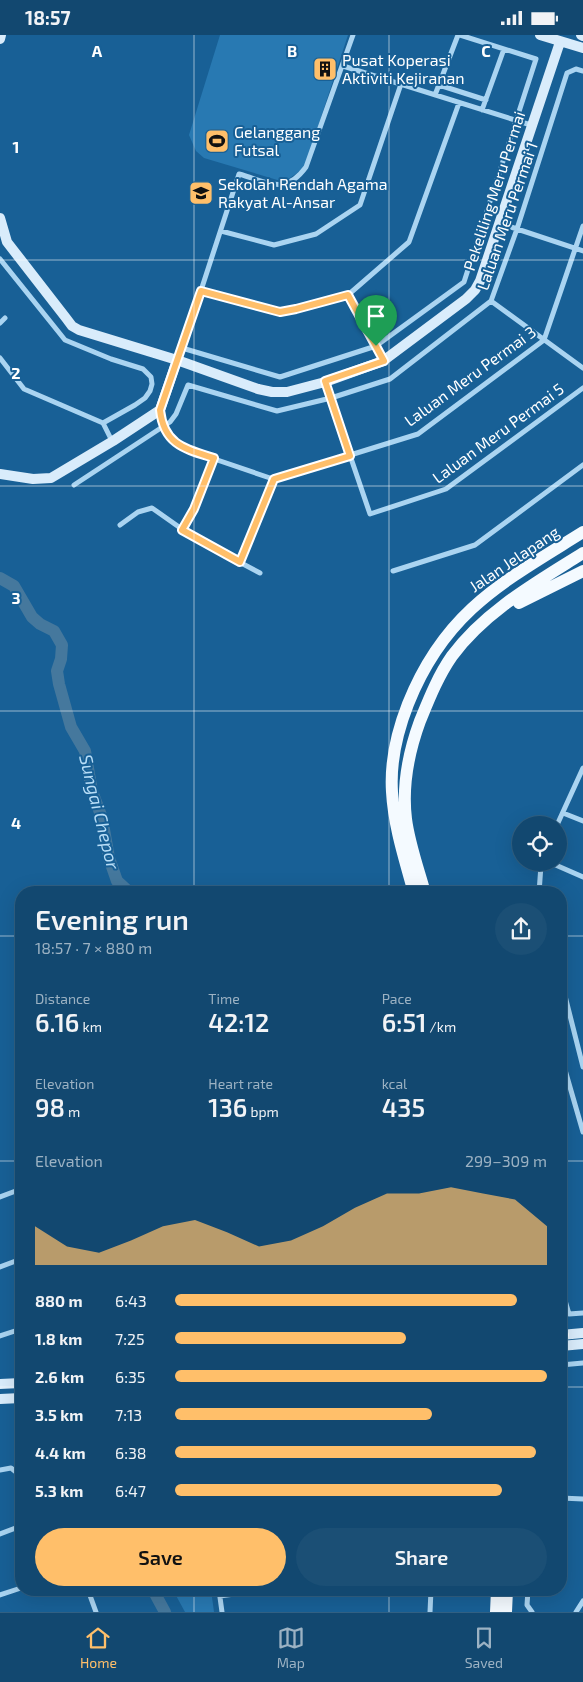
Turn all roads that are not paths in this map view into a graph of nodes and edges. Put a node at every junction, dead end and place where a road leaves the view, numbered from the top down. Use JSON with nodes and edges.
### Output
{"nodes":[{"id":1,"x":1,"y":35,"type":"edge"},
{"id":2,"x":353,"y":35,"type":"edge"},
{"id":3,"x":459,"y":35,"type":"edge"},
{"id":4,"x":540,"y":35,"type":"edge"},
{"id":5,"x":0,"y":39,"type":"edge"},
{"id":6,"x":560,"y":41,"type":"junction"},
{"id":7,"x":583,"y":48,"type":"edge"},
{"id":8,"x":504,"y":49,"type":"junction"},
{"id":9,"x":343,"y":66,"type":"junction"},
{"id":10,"x":583,"y":71,"type":"edge"},
{"id":11,"x":401,"y":84,"type":"junction"},
{"id":12,"x":439,"y":85,"type":"junction"},
{"id":13,"x":435,"y":95,"type":"junction"},
{"id":14,"x":486,"y":100,"type":"junction"},
{"id":15,"x":459,"y":103,"type":"junction"},
{"id":16,"x":482,"y":110,"type":"junction"},
{"id":17,"x":517,"y":121,"type":"junction"},
{"id":18,"x":531,"y":125,"type":"junction"},
{"id":19,"x":0,"y":218,"type":"edge"},
{"id":20,"x":499,"y":223,"type":"junction"},
{"id":21,"x":583,"y":227,"type":"edge"},
{"id":22,"x":517,"y":229,"type":"junction"},
{"id":23,"x":221,"y":231,"type":"junction"},
{"id":24,"x":4,"y":245,"type":"edge"},
{"id":25,"x":576,"y":249,"type":"junction"},
{"id":26,"x":583,"y":251,"type":"edge"},
{"id":27,"x":0,"y":259,"type":"edge"},
{"id":28,"x":201,"y":291,"type":"junction"},
{"id":29,"x":348,"y":295,"type":"junction"},
{"id":30,"x":491,"y":301,"type":"junction"},
{"id":31,"x":5,"y":318,"type":"dead end"},
{"id":32,"x":0,"y":323,"type":"edge"},
{"id":33,"x":544,"y":340,"type":"junction"},
{"id":34,"x":376,"y":346,"type":"junction"},
{"id":35,"x":182,"y":348,"type":"junction"},
{"id":36,"x":0,"y":358,"type":"edge"},
{"id":37,"x":177,"y":360,"type":"junction"},
{"id":38,"x":384,"y":361,"type":"junction"},
{"id":39,"x":583,"y":368,"type":"edge"},
{"id":40,"x":325,"y":381,"type":"junction"},
{"id":41,"x":583,"y":388,"type":"edge"},
{"id":42,"x":331,"y":398,"type":"junction"},
{"id":43,"x":160,"y":410,"type":"junction"},
{"id":44,"x":103,"y":423,"type":"junction"},
{"id":45,"x":163,"y":428,"type":"junction"},
{"id":46,"x":113,"y":441,"type":"junction"},
{"id":47,"x":350,"y":456,"type":"junction"},
{"id":48,"x":214,"y":458,"type":"junction"},
{"id":49,"x":583,"y":465,"type":"edge"},
{"id":50,"x":0,"y":474,"type":"edge"},
{"id":51,"x":274,"y":479,"type":"junction"},
{"id":52,"x":74,"y":485,"type":"dead end"},
{"id":53,"x":120,"y":525,"type":"dead end"},
{"id":54,"x":182,"y":530,"type":"junction"},
{"id":55,"x":583,"y":532,"type":"edge"},
{"id":56,"x":583,"y":553,"type":"edge"},
{"id":57,"x":240,"y":562,"type":"junction"},
{"id":58,"x":394,"y":571,"type":"dead end"},
{"id":59,"x":583,"y":571,"type":"edge"},
{"id":60,"x":260,"y":573,"type":"dead end"},
{"id":61,"x":478,"y":627,"type":"junction"},
{"id":62,"x":583,"y":768,"type":"edge"},
{"id":63,"x":563,"y":813,"type":"junction"},
{"id":64,"x":562,"y":816,"type":"edge"},
{"id":65,"x":583,"y":821,"type":"edge"},
{"id":66,"x":567,"y":870,"type":"edge"},
{"id":67,"x":541,"y":871,"type":"edge"},
{"id":68,"x":583,"y":877,"type":"edge"},
{"id":69,"x":412,"y":886,"type":"edge"},
{"id":70,"x":423,"y":886,"type":"edge"},
{"id":71,"x":540,"y":886,"type":"edge"},
{"id":72,"x":567,"y":1004,"type":"edge"},
{"id":73,"x":583,"y":1067,"type":"edge"},
{"id":74,"x":567,"y":1077,"type":"edge"},
{"id":75,"x":583,"y":1132,"type":"edge"},
{"id":76,"x":15,"y":1191,"type":"edge"},
{"id":77,"x":0,"y":1197,"type":"edge"},
{"id":78,"x":15,"y":1261,"type":"edge"},
{"id":79,"x":0,"y":1267,"type":"edge"},
{"id":80,"x":567,"y":1308,"type":"edge"},
{"id":81,"x":583,"y":1313,"type":"edge"},
{"id":82,"x":15,"y":1331,"type":"edge"},
{"id":83,"x":583,"y":1333,"type":"edge"},
{"id":84,"x":0,"y":1336,"type":"edge"},
{"id":85,"x":567,"y":1336,"type":"edge"},
{"id":86,"x":567,"y":1339,"type":"edge"},
{"id":87,"x":583,"y":1344,"type":"edge"},
{"id":88,"x":583,"y":1363,"type":"edge"},
{"id":89,"x":567,"y":1364,"type":"edge"},
{"id":90,"x":15,"y":1383,"type":"edge"},
{"id":91,"x":0,"y":1384,"type":"edge"},
{"id":92,"x":15,"y":1398,"type":"edge"},
{"id":93,"x":0,"y":1399,"type":"edge"},
{"id":94,"x":0,"y":1470,"type":"edge"},
{"id":95,"x":15,"y":1472,"type":"edge"},
{"id":96,"x":567,"y":1498,"type":"edge"},
{"id":97,"x":583,"y":1499,"type":"edge"},
{"id":98,"x":15,"y":1528,"type":"edge"},
{"id":99,"x":0,"y":1534,"type":"edge"},
{"id":100,"x":15,"y":1589,"type":"edge"},
{"id":101,"x":0,"y":1595,"type":"edge"},
{"id":102,"x":90,"y":1596,"type":"edge"},
{"id":103,"x":220,"y":1596,"type":"edge"},
{"id":104,"x":431,"y":1596,"type":"edge"},
{"id":105,"x":497,"y":1596,"type":"edge"},
{"id":106,"x":507,"y":1596,"type":"edge"},
{"id":107,"x":528,"y":1596,"type":"edge"},
{"id":108,"x":583,"y":1601,"type":"edge"},
{"id":109,"x":96,"y":1612,"type":"edge"},
{"id":110,"x":222,"y":1612,"type":"edge"},
{"id":111,"x":430,"y":1612,"type":"edge"},
{"id":112,"x":496,"y":1612,"type":"edge"},
{"id":113,"x":506,"y":1612,"type":"edge"},
{"id":114,"x":532,"y":1612,"type":"edge"},
{"id":115,"x":576,"y":1612,"type":"edge"}],
"edges":[{"from":1,"to":5,"type":"street"},
{"from":2,"to":9,"type":"street"},
{"from":3,"to":8,"type":"street"},
{"from":3,"to":12,"type":"street"},
{"from":4,"to":6,"type":"street"},
{"from":6,"to":7,"type":"street"},
{"from":6,"to":18,"type":"street","name":"Pekeliling Meru Permai"},
{"from":8,"to":14,"type":"street"},
{"from":8,"to":17,"type":"street","name":"Pekeliling Meru Permai"},
{"from":9,"to":11,"type":"street"},
{"from":9,"to":23,"type":"street"},
{"from":10,"to":22,"type":"street","name":"Laluan Meru Permai 1"},
{"from":11,"to":13,"type":"street"},
{"from":11,"to":23,"type":"street"},
{"from":12,"to":13,"type":"street"},
{"from":12,"to":14,"type":"street"},
{"from":13,"to":15,"type":"street"},
{"from":14,"to":16,"type":"street"},
{"from":15,"to":16,"type":"street"},
{"from":15,"to":29,"type":"street"},
{"from":16,"to":17,"type":"street"},
{"from":17,"to":18,"type":"street"},
{"from":17,"to":34,"type":"street","name":"Pekeliling Meru Permai"},
{"from":18,"to":20,"type":"street","name":"Pekeliling Meru Permai"},
{"from":19,"to":24,"type":"street"},
{"from":20,"to":22,"type":"street"},
{"from":20,"to":38,"type":"street","name":"Pekeliling Meru Permai"},
{"from":21,"to":25,"type":"street","name":"Laluan Meru Permai 3"},
{"from":22,"to":25,"type":"street"},
{"from":22,"to":30,"type":"street","name":"Laluan Meru Permai 1"},
{"from":23,"to":28,"type":"street"},
{"from":24,"to":37,"type":"street","name":"Pekeliling Meru Permai"},
{"from":25,"to":26,"type":"street"},
{"from":25,"to":33,"type":"street","name":"Laluan Meru Permai 3"},
{"from":27,"to":44,"type":"street"},
{"from":28,"to":29,"type":"street"},
{"from":28,"to":35,"type":"street"},
{"from":29,"to":34,"type":"street"},
{"from":30,"to":33,"type":"street"},
{"from":30,"to":42,"type":"street","name":"Laluan Meru Permai 1"},
{"from":31,"to":32,"type":"street"},
{"from":33,"to":39,"type":"street"},
{"from":33,"to":47,"type":"street","name":"Laluan Meru Permai 3"},
{"from":34,"to":35,"type":"street","name":"Pekeliling Meru Permai"},
{"from":34,"to":38,"type":"street"},
{"from":35,"to":37,"type":"street"},
{"from":36,"to":44,"type":"street"},
{"from":37,"to":40,"type":"street","name":"Pekeliling Meru Permai"},
{"from":37,"to":43,"type":"street"},
{"from":38,"to":40,"type":"street","name":"Pekeliling Meru Permai"},
{"from":40,"to":42,"type":"street"},
{"from":41,"to":47,"type":"street","name":"Laluan Meru Permai 5"},
{"from":42,"to":45,"type":"street","name":"Laluan Meru Permai 1"},
{"from":42,"to":47,"type":"street"},
{"from":43,"to":45,"type":"street"},
{"from":43,"to":46,"type":"street"},
{"from":44,"to":46,"type":"street"},
{"from":45,"to":48,"type":"street"},
{"from":45,"to":52,"type":"street","name":"Laluan Meru Permai 1"},
{"from":46,"to":50,"type":"street"},
{"from":47,"to":51,"type":"street","name":"Laluan Meru Permai 3"},
{"from":48,"to":51,"type":"street"},
{"from":48,"to":54,"type":"street"},
{"from":49,"to":58,"type":"street"},
{"from":51,"to":57,"type":"street"},
{"from":53,"to":54,"type":"street"},
{"from":54,"to":57,"type":"street"},
{"from":55,"to":69,"type":"main road","name":"Jalan Jelapang"},
{"from":56,"to":61,"type":"main road","name":"Jalan Jelapang"},
{"from":57,"to":60,"type":"street"},
{"from":59,"to":61,"type":"main road"},
{"from":61,"to":70,"type":"main road","name":"Jalan Jelapang"},
{"from":62,"to":63,"type":"street"},
{"from":63,"to":64,"type":"street"},
{"from":63,"to":65,"type":"street"},
{"from":66,"to":68,"type":"street"},
{"from":67,"to":71,"type":"street"},
{"from":72,"to":73,"type":"street"},
{"from":74,"to":75,"type":"street"},
{"from":76,"to":77,"type":"street"},
{"from":78,"to":79,"type":"street"},
{"from":80,"to":81,"type":"street"},
{"from":82,"to":84,"type":"street"},
{"from":83,"to":85,"type":"street"},
{"from":86,"to":87,"type":"street"},
{"from":88,"to":89,"type":"street"},
{"from":90,"to":91,"type":"street"},
{"from":92,"to":93,"type":"street"},
{"from":94,"to":95,"type":"street"},
{"from":96,"to":97,"type":"street"},
{"from":98,"to":99,"type":"street"},
{"from":100,"to":101,"type":"street"},
{"from":102,"to":109,"type":"street"},
{"from":103,"to":110,"type":"street"},
{"from":104,"to":111,"type":"street"},
{"from":105,"to":112,"type":"main road"},
{"from":106,"to":113,"type":"main road"},
{"from":107,"to":114,"type":"street"},
{"from":108,"to":115,"type":"street"}]}
